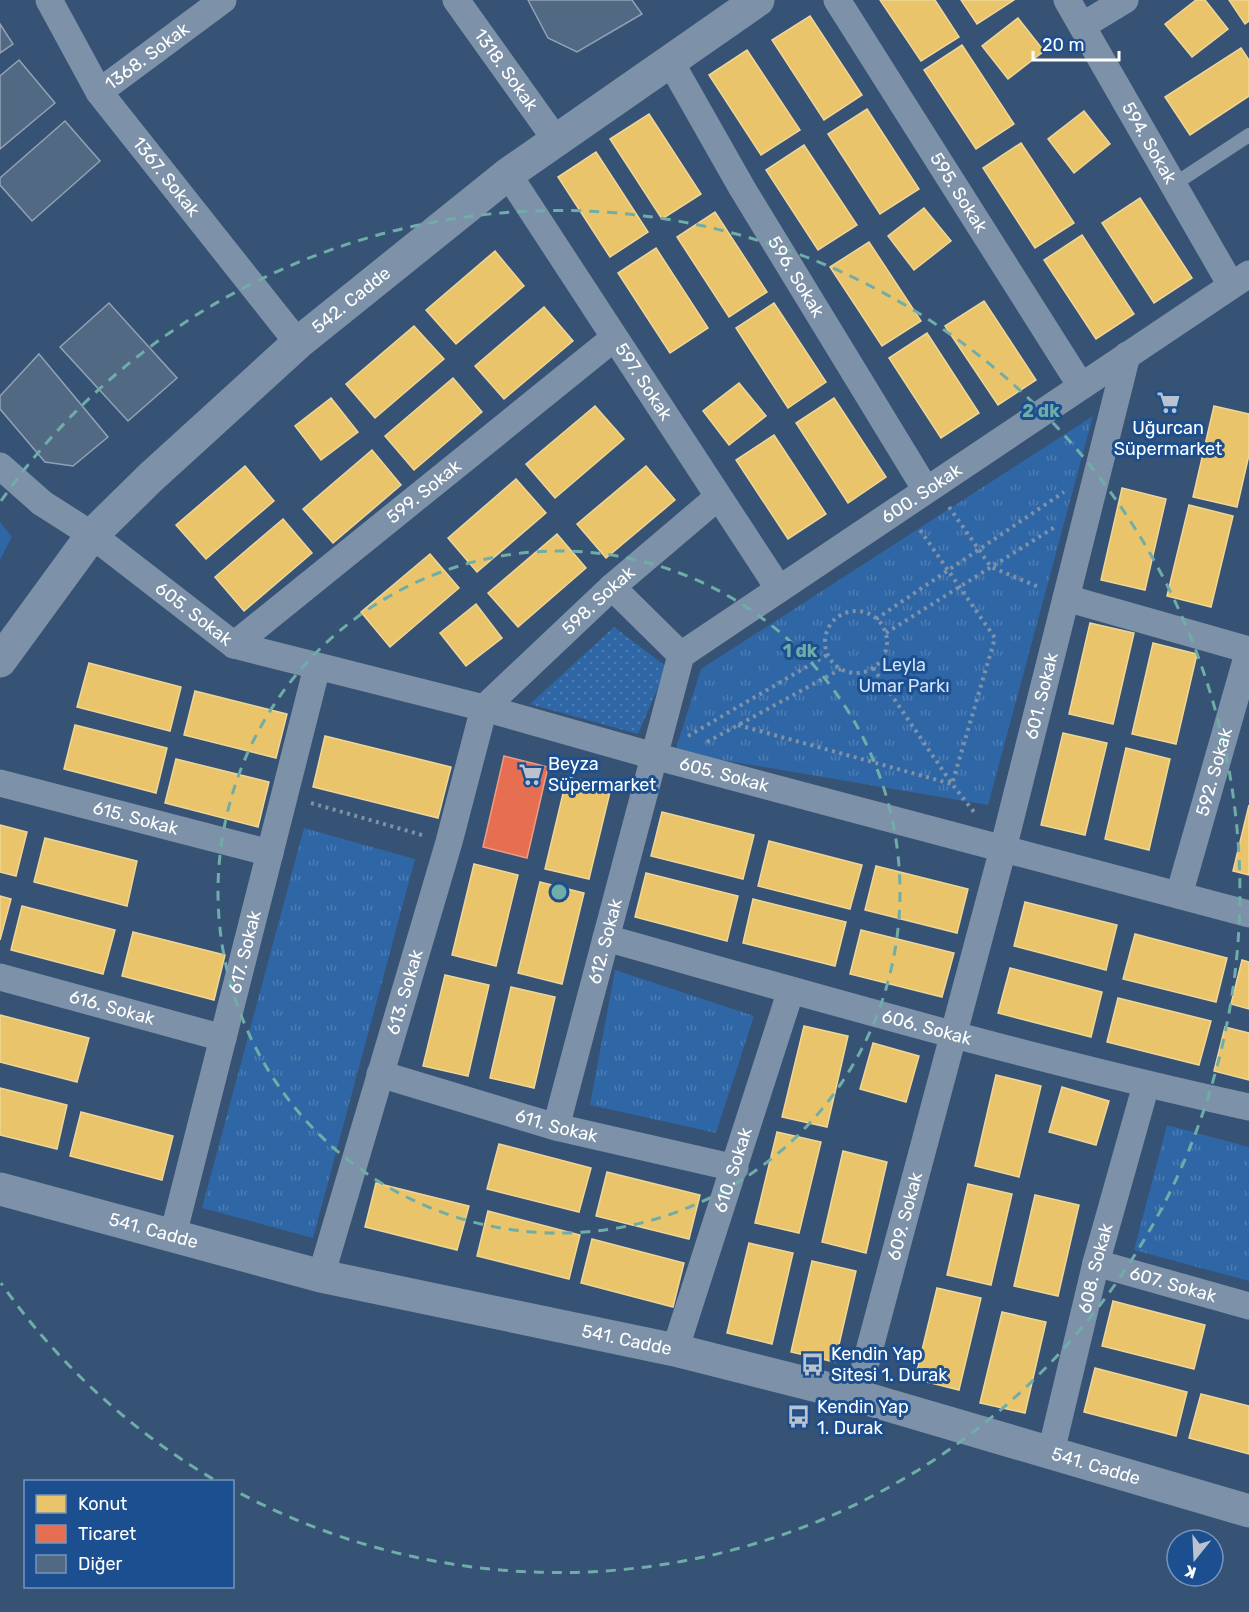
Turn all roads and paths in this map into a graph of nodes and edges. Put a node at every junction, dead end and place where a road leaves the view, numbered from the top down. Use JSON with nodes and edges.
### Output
{"nodes":[{"id":1,"x":49,"y":0,"type":"edge"},
{"id":2,"x":224,"y":0,"type":"edge"},
{"id":3,"x":456,"y":0,"type":"edge"},
{"id":4,"x":759,"y":0,"type":"edge"},
{"id":5,"x":837,"y":0,"type":"edge"},
{"id":6,"x":1067,"y":0,"type":"edge"},
{"id":7,"x":1125,"y":0,"type":"edge"},
{"id":8,"x":1082,"y":26,"type":"junction"},
{"id":9,"x":670,"y":61,"type":"junction"},
{"id":10,"x":99,"y":92,"type":"junction"},
{"id":11,"x":1249,"y":135,"type":"edge"},
{"id":12,"x":556,"y":140,"type":"junction"},
{"id":13,"x":508,"y":174,"type":"junction"},
{"id":14,"x":1173,"y":185,"type":"junction"},
{"id":15,"x":1240,"y":279,"type":"edge"},
{"id":16,"x":614,"y":338,"type":"junction"},
{"id":17,"x":298,"y":343,"type":"junction"},
{"id":18,"x":1127,"y":355,"type":"junction"},
{"id":19,"x":1081,"y":386,"type":"junction"},
{"id":20,"x":0,"y":466,"type":"edge"},
{"id":21,"x":1098,"y":469,"type":"junction"},
{"id":22,"x":936,"y":495,"type":"junction"},
{"id":23,"x":718,"y":497,"type":"junction"},
{"id":24,"x":1089,"y":506,"type":"junction"},
{"id":25,"x":913,"y":520,"type":"dead end"},
{"id":26,"x":92,"y":536,"type":"junction"},
{"id":27,"x":978,"y":549,"type":"junction"},
{"id":28,"x":991,"y":567,"type":"junction"},
{"id":29,"x":947,"y":569,"type":"junction"},
{"id":30,"x":612,"y":587,"type":"junction"},
{"id":31,"x":960,"y":587,"type":"junction"},
{"id":32,"x":779,"y":589,"type":"junction"},
{"id":33,"x":1066,"y":598,"type":"junction"},
{"id":34,"x":876,"y":619,"type":"junction"},
{"id":35,"x":886,"y":633,"type":"junction"},
{"id":36,"x":234,"y":645,"type":"junction"},
{"id":37,"x":1249,"y":650,"type":"edge"},
{"id":38,"x":681,"y":655,"type":"junction"},
{"id":39,"x":827,"y":655,"type":"junction"},
{"id":40,"x":0,"y":661,"type":"edge"},
{"id":41,"x":317,"y":667,"type":"junction"},
{"id":42,"x":873,"y":668,"type":"junction"},
{"id":43,"x":841,"y":669,"type":"junction"},
{"id":44,"x":484,"y":708,"type":"junction"},
{"id":45,"x":738,"y":725,"type":"junction"},
{"id":46,"x":663,"y":759,"type":"junction"},
{"id":47,"x":0,"y":783,"type":"edge"},
{"id":48,"x":952,"y":783,"type":"junction"},
{"id":49,"x":285,"y":796,"type":"junction"},
{"id":50,"x":449,"y":842,"type":"junction"},
{"id":51,"x":1003,"y":849,"type":"junction"},
{"id":52,"x":270,"y":853,"type":"junction"},
{"id":53,"x":1179,"y":895,"type":"junction"},
{"id":54,"x":1249,"y":914,"type":"edge"},
{"id":55,"x":606,"y":938,"type":"junction"},
{"id":56,"x":0,"y":977,"type":"edge"},
{"id":57,"x":791,"y":990,"type":"junction"},
{"id":58,"x":954,"y":1036,"type":"junction"},
{"id":59,"x":223,"y":1038,"type":"junction"},
{"id":60,"x":380,"y":1074,"type":"junction"},
{"id":61,"x":1146,"y":1085,"type":"junction"},
{"id":62,"x":1249,"y":1107,"type":"edge"},
{"id":63,"x":556,"y":1127,"type":"junction"},
{"id":64,"x":735,"y":1168,"type":"junction"},
{"id":65,"x":0,"y":1189,"type":"edge"},
{"id":66,"x":173,"y":1235,"type":"junction"},
{"id":67,"x":1096,"y":1263,"type":"junction"},
{"id":68,"x":321,"y":1276,"type":"junction"},
{"id":69,"x":1249,"y":1306,"type":"edge"},
{"id":70,"x":675,"y":1350,"type":"junction"},
{"id":71,"x":857,"y":1396,"type":"junction"},
{"id":72,"x":1051,"y":1452,"type":"junction"},
{"id":73,"x":1249,"y":1511,"type":"edge"}],
"edges":[{"from":1,"to":10,"type":"street","name":"1367. Sokak"},
{"from":2,"to":10,"type":"street","name":"1368. Sokak"},
{"from":3,"to":12,"type":"street","name":"1318. Sokak"},
{"from":4,"to":9,"type":"street","name":"542. Cadde"},
{"from":5,"to":19,"type":"street","name":"595. Sokak"},
{"from":6,"to":8,"type":"street","name":"594. Sokak"},
{"from":7,"to":8,"type":"street"},
{"from":8,"to":14,"type":"street","name":"594. Sokak"},
{"from":9,"to":12,"type":"street","name":"542. Cadde"},
{"from":9,"to":22,"type":"street","name":"596. Sokak"},
{"from":10,"to":17,"type":"street","name":"1367. Sokak"},
{"from":11,"to":14,"type":"lane"},
{"from":12,"to":13,"type":"street","name":"542. Cadde"},
{"from":13,"to":16,"type":"street","name":"597. Sokak"},
{"from":13,"to":17,"type":"street","name":"542. Cadde"},
{"from":14,"to":15,"type":"street","name":"594. Sokak"},
{"from":15,"to":18,"type":"street","name":"600. Sokak"},
{"from":16,"to":23,"type":"street","name":"597. Sokak"},
{"from":16,"to":36,"type":"street","name":"599. Sokak"},
{"from":17,"to":26,"type":"street","name":"542. Cadde"},
{"from":18,"to":19,"type":"street","name":"600. Sokak"},
{"from":18,"to":21,"type":"street","name":"601. Sokak"},
{"from":19,"to":22,"type":"street","name":"600. Sokak"},
{"from":20,"to":26,"type":"street","name":"605. Sokak"},
{"from":21,"to":24,"type":"street","name":"601. Sokak"},
{"from":21,"to":27,"type":"path"},
{"from":22,"to":27,"type":"path"},
{"from":22,"to":32,"type":"street","name":"600. Sokak"},
{"from":23,"to":30,"type":"street","name":"598. Sokak"},
{"from":23,"to":32,"type":"street","name":"597. Sokak"},
{"from":24,"to":28,"type":"path"},
{"from":24,"to":33,"type":"street","name":"601. Sokak"},
{"from":25,"to":29,"type":"path"},
{"from":26,"to":36,"type":"street","name":"605. Sokak"},
{"from":26,"to":40,"type":"street","name":"542. Cadde"},
{"from":27,"to":28,"type":"path"},
{"from":27,"to":29,"type":"path"},
{"from":28,"to":31,"type":"path"},
{"from":28,"to":33,"type":"path"},
{"from":29,"to":31,"type":"path"},
{"from":29,"to":34,"type":"path"},
{"from":30,"to":38,"type":"street"},
{"from":30,"to":44,"type":"street","name":"598. Sokak"},
{"from":31,"to":35,"type":"path"},
{"from":31,"to":48,"type":"path"},
{"from":32,"to":38,"type":"street","name":"600. Sokak"},
{"from":33,"to":37,"type":"street"},
{"from":33,"to":51,"type":"street","name":"601. Sokak"},
{"from":34,"to":35,"type":"path"},
{"from":34,"to":39,"type":"path"},
{"from":35,"to":42,"type":"path"},
{"from":36,"to":41,"type":"street","name":"605. Sokak"},
{"from":37,"to":53,"type":"street","name":"592. Sokak"},
{"from":38,"to":46,"type":"street"},
{"from":39,"to":43,"type":"path"},
{"from":39,"to":46,"type":"path"},
{"from":41,"to":44,"type":"street","name":"605. Sokak"},
{"from":41,"to":49,"type":"street","name":"617. Sokak"},
{"from":42,"to":43,"type":"path"},
{"from":42,"to":48,"type":"path"},
{"from":43,"to":45,"type":"path"},
{"from":44,"to":46,"type":"street","name":"605. Sokak"},
{"from":44,"to":50,"type":"street","name":"613. Sokak"},
{"from":45,"to":46,"type":"path"},
{"from":45,"to":48,"type":"path"},
{"from":46,"to":51,"type":"street","name":"605. Sokak"},
{"from":46,"to":55,"type":"street","name":"612. Sokak"},
{"from":47,"to":52,"type":"street","name":"615. Sokak"},
{"from":48,"to":51,"type":"path"},
{"from":49,"to":50,"type":"path"},
{"from":49,"to":52,"type":"street","name":"617. Sokak"},
{"from":50,"to":60,"type":"street","name":"613. Sokak"},
{"from":51,"to":53,"type":"street","name":"605. Sokak"},
{"from":51,"to":58,"type":"street","name":"601. Sokak"},
{"from":52,"to":59,"type":"street","name":"617. Sokak"},
{"from":53,"to":54,"type":"street","name":"605. Sokak"},
{"from":55,"to":57,"type":"street","name":"606. Sokak"},
{"from":55,"to":63,"type":"street","name":"612. Sokak"},
{"from":56,"to":59,"type":"street","name":"616. Sokak"},
{"from":57,"to":58,"type":"street","name":"606. Sokak"},
{"from":57,"to":64,"type":"street","name":"610. Sokak"},
{"from":58,"to":61,"type":"street","name":"606. Sokak"},
{"from":58,"to":71,"type":"street","name":"609. Sokak"},
{"from":59,"to":66,"type":"street","name":"617. Sokak"},
{"from":60,"to":63,"type":"street","name":"611. Sokak"},
{"from":60,"to":68,"type":"street","name":"613. Sokak"},
{"from":61,"to":62,"type":"street","name":"606. Sokak"},
{"from":61,"to":67,"type":"street","name":"608. Sokak"},
{"from":63,"to":64,"type":"street","name":"611. Sokak"},
{"from":64,"to":70,"type":"street","name":"610. Sokak"},
{"from":65,"to":66,"type":"street","name":"541. Cadde"},
{"from":66,"to":68,"type":"street","name":"541. Cadde"},
{"from":67,"to":69,"type":"street","name":"607. Sokak"},
{"from":67,"to":72,"type":"street","name":"608. Sokak"},
{"from":68,"to":70,"type":"street","name":"541. Cadde"},
{"from":70,"to":71,"type":"street","name":"541. Cadde"},
{"from":71,"to":72,"type":"street","name":"541. Cadde"},
{"from":72,"to":73,"type":"street","name":"541. Cadde"}]}
